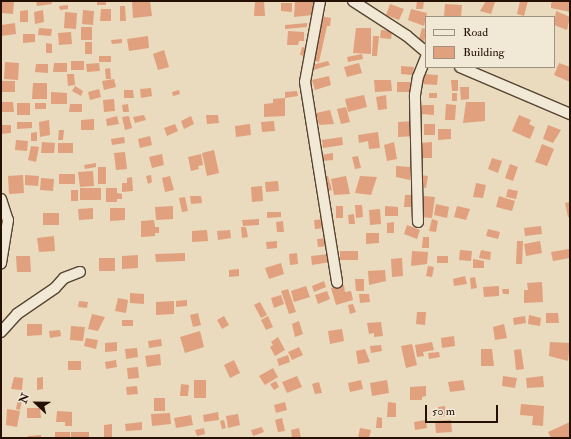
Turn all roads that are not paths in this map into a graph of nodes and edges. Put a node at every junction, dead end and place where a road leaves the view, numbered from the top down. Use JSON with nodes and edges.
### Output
{"nodes":[{"id":1,"x":320,"y":1,"type":"edge"},
{"id":2,"x":353,"y":1,"type":"edge"},
{"id":3,"x":425,"y":51,"type":"edge"},
{"id":4,"x":425,"y":60,"type":"edge"},
{"id":5,"x":462,"y":68,"type":"edge"},
{"id":6,"x":570,"y":114,"type":"edge"},
{"id":7,"x":1,"y":199,"type":"edge"},
{"id":8,"x":418,"y":222,"type":"dead end"},
{"id":9,"x":1,"y":263,"type":"edge"},
{"id":10,"x":80,"y":272,"type":"dead end"},
{"id":11,"x":337,"y":282,"type":"dead end"},
{"id":12,"x":1,"y":332,"type":"edge"}],
"edges":[{"from":1,"to":11,"type":"street"},
{"from":2,"to":3,"type":"street"},
{"from":4,"to":8,"type":"street"},
{"from":5,"to":6,"type":"street"},
{"from":7,"to":9,"type":"street"},
{"from":10,"to":12,"type":"street"}]}
